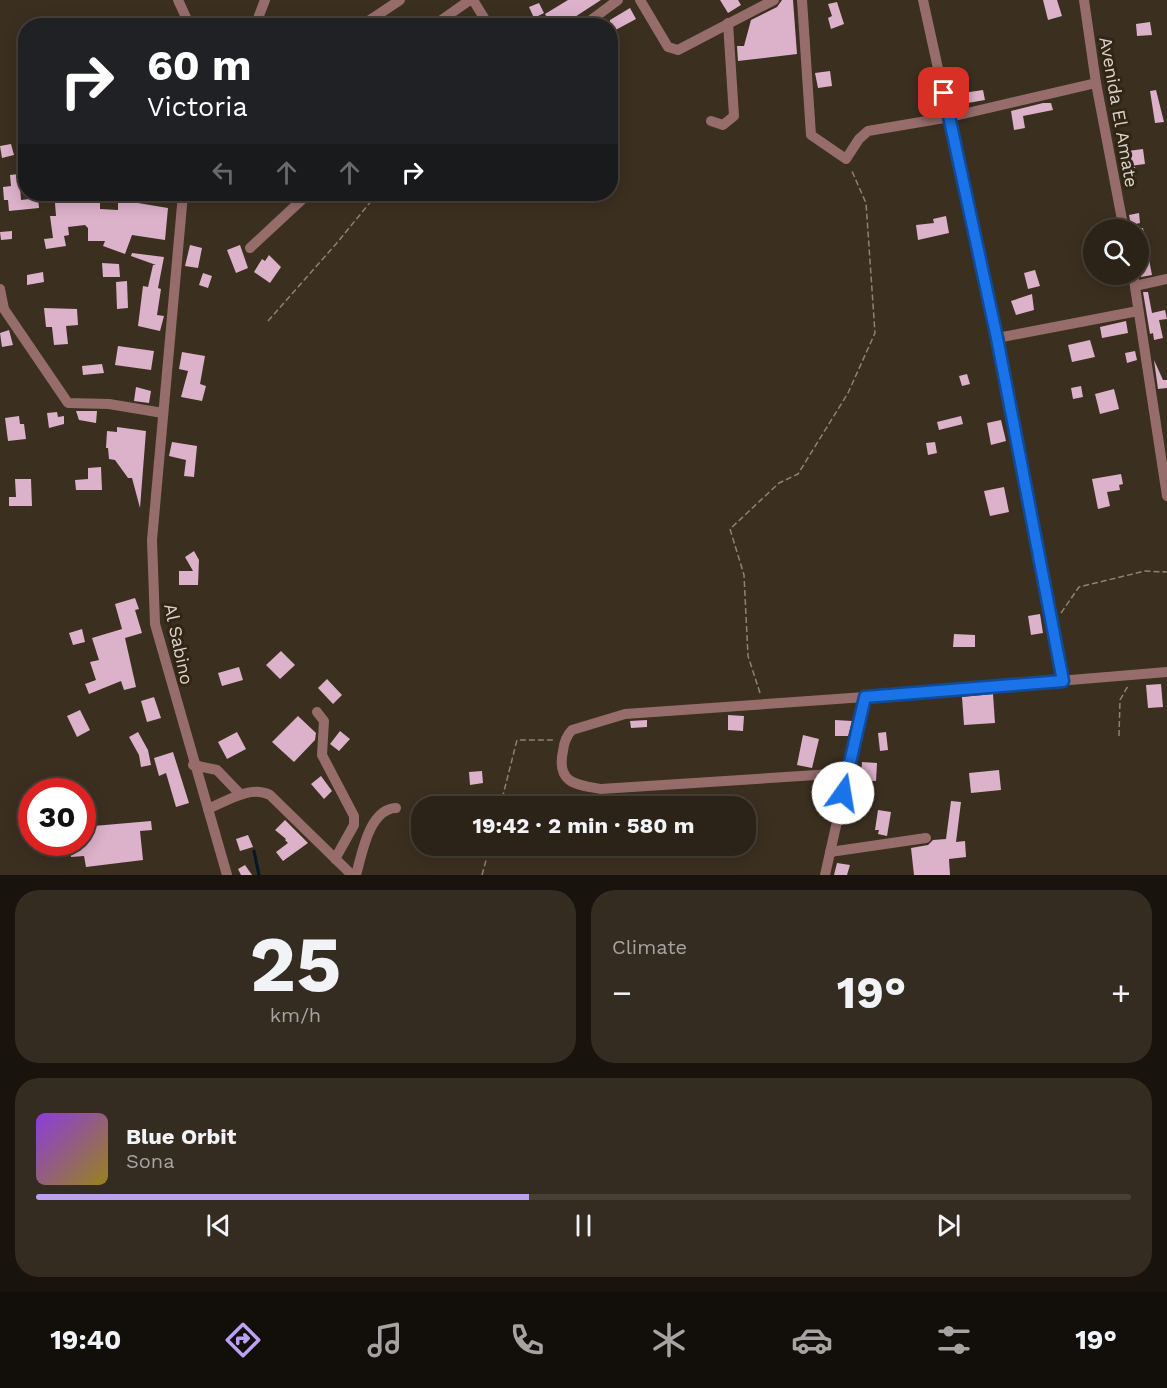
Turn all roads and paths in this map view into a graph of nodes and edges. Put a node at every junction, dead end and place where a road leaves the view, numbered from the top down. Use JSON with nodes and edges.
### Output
{"nodes":[{"id":1,"x":178,"y":0,"type":"edge"},
{"id":2,"x":265,"y":0,"type":"edge"},
{"id":3,"x":400,"y":0,"type":"edge"},
{"id":4,"x":472,"y":0,"type":"edge"},
{"id":5,"x":618,"y":0,"type":"edge"},
{"id":6,"x":640,"y":0,"type":"edge"},
{"id":7,"x":774,"y":0,"type":"edge"},
{"id":8,"x":802,"y":0,"type":"edge"},
{"id":9,"x":923,"y":0,"type":"edge"},
{"id":10,"x":1084,"y":0,"type":"edge"},
{"id":11,"x":186,"y":18,"type":"edge"},
{"id":12,"x":258,"y":18,"type":"edge"},
{"id":13,"x":373,"y":18,"type":"edge"},
{"id":14,"x":445,"y":18,"type":"edge"},
{"id":15,"x":484,"y":18,"type":"edge"},
{"id":16,"x":594,"y":18,"type":"edge"},
{"id":17,"x":728,"y":23,"type":"junction"},
{"id":18,"x":1096,"y":83,"type":"junction"},
{"id":19,"x":950,"y":117,"type":"junction"},
{"id":20,"x":711,"y":121,"type":"dead end"},
{"id":21,"x":846,"y":159,"type":"junction"},
{"id":22,"x":182,"y":201,"type":"edge"},
{"id":23,"x":300,"y":201,"type":"edge"},
{"id":24,"x":371,"y":201,"type":"edge"},
{"id":25,"x":1122,"y":219,"type":"edge"},
{"id":26,"x":250,"y":248,"type":"dead end"},
{"id":27,"x":1167,"y":279,"type":"edge"},
{"id":28,"x":1149,"y":280,"type":"edge"},
{"id":29,"x":1135,"y":285,"type":"edge"},
{"id":30,"x":0,"y":289,"type":"edge"},
{"id":31,"x":1138,"y":311,"type":"junction"},
{"id":32,"x":268,"y":321,"type":"dead end"},
{"id":33,"x":997,"y":338,"type":"junction"},
{"id":34,"x":163,"y":412,"type":"junction"},
{"id":35,"x":1162,"y":416,"type":"edge"},
{"id":36,"x":1167,"y":496,"type":"edge"},
{"id":37,"x":1167,"y":573,"type":"edge"},
{"id":38,"x":1054,"y":627,"type":"junction"},
{"id":39,"x":1167,"y":672,"type":"edge"},
{"id":40,"x":1134,"y":675,"type":"junction"},
{"id":41,"x":1063,"y":681,"type":"junction"},
{"id":42,"x":865,"y":697,"type":"junction"},
{"id":43,"x":763,"y":703,"type":"junction"},
{"id":44,"x":317,"y":712,"type":"dead end"},
{"id":45,"x":1119,"y":736,"type":"dead end"},
{"id":46,"x":565,"y":740,"type":"junction"},
{"id":47,"x":193,"y":765,"type":"junction"},
{"id":48,"x":847,"y":773,"type":"junction"},
{"id":49,"x":240,"y":794,"type":"junction"},
{"id":50,"x":503,"y":796,"type":"edge"},
{"id":51,"x":396,"y":808,"type":"dead end"},
{"id":52,"x":208,"y":809,"type":"junction"},
{"id":53,"x":926,"y":838,"type":"dead end"},
{"id":54,"x":830,"y":852,"type":"junction"},
{"id":55,"x":487,"y":856,"type":"edge"},
{"id":56,"x":335,"y":859,"type":"junction"},
{"id":57,"x":227,"y":875,"type":"edge"},
{"id":58,"x":354,"y":875,"type":"edge"},
{"id":59,"x":482,"y":875,"type":"edge"},
{"id":60,"x":825,"y":875,"type":"edge"}],
"edges":[{"from":1,"to":11,"type":"street"},
{"from":2,"to":12,"type":"street"},
{"from":3,"to":13,"type":"street"},
{"from":4,"to":14,"type":"street"},
{"from":4,"to":15,"type":"street"},
{"from":5,"to":16,"type":"street"},
{"from":6,"to":17,"type":"street"},
{"from":7,"to":17,"type":"street"},
{"from":8,"to":21,"type":"street"},
{"from":9,"to":19,"type":"street"},
{"from":10,"to":18,"type":"street","name":"Avenida El Amate"},
{"from":17,"to":20,"type":"street"},
{"from":18,"to":19,"type":"street"},
{"from":18,"to":25,"type":"street","name":"Avenida El Amate"},
{"from":19,"to":21,"type":"street"},
{"from":19,"to":33,"type":"street"},
{"from":21,"to":43,"type":"path"},
{"from":22,"to":34,"type":"street","name":"Al Sabino"},
{"from":23,"to":26,"type":"street"},
{"from":24,"to":32,"type":"path"},
{"from":27,"to":28,"type":"street"},
{"from":29,"to":31,"type":"street"},
{"from":30,"to":34,"type":"street"},
{"from":31,"to":33,"type":"street"},
{"from":31,"to":35,"type":"street"},
{"from":33,"to":38,"type":"street"},
{"from":34,"to":47,"type":"street","name":"Al Sabino"},
{"from":35,"to":36,"type":"street"},
{"from":37,"to":38,"type":"path"},
{"from":38,"to":41,"type":"street"},
{"from":39,"to":40,"type":"street"},
{"from":40,"to":41,"type":"street"},
{"from":40,"to":45,"type":"path"},
{"from":41,"to":42,"type":"street"},
{"from":42,"to":43,"type":"street"},
{"from":42,"to":48,"type":"street"},
{"from":43,"to":46,"type":"street"},
{"from":44,"to":56,"type":"street"},
{"from":46,"to":48,"type":"street"},
{"from":46,"to":50,"type":"path"},
{"from":47,"to":49,"type":"street"},
{"from":47,"to":52,"type":"street","name":"Al Sabino"},
{"from":48,"to":54,"type":"street"},
{"from":49,"to":52,"type":"street"},
{"from":49,"to":56,"type":"street"},
{"from":51,"to":58,"type":"street"},
{"from":52,"to":57,"type":"street","name":"Al Sabino"},
{"from":53,"to":54,"type":"street"},
{"from":54,"to":60,"type":"street"},
{"from":55,"to":59,"type":"path"},
{"from":56,"to":58,"type":"street"}]}
